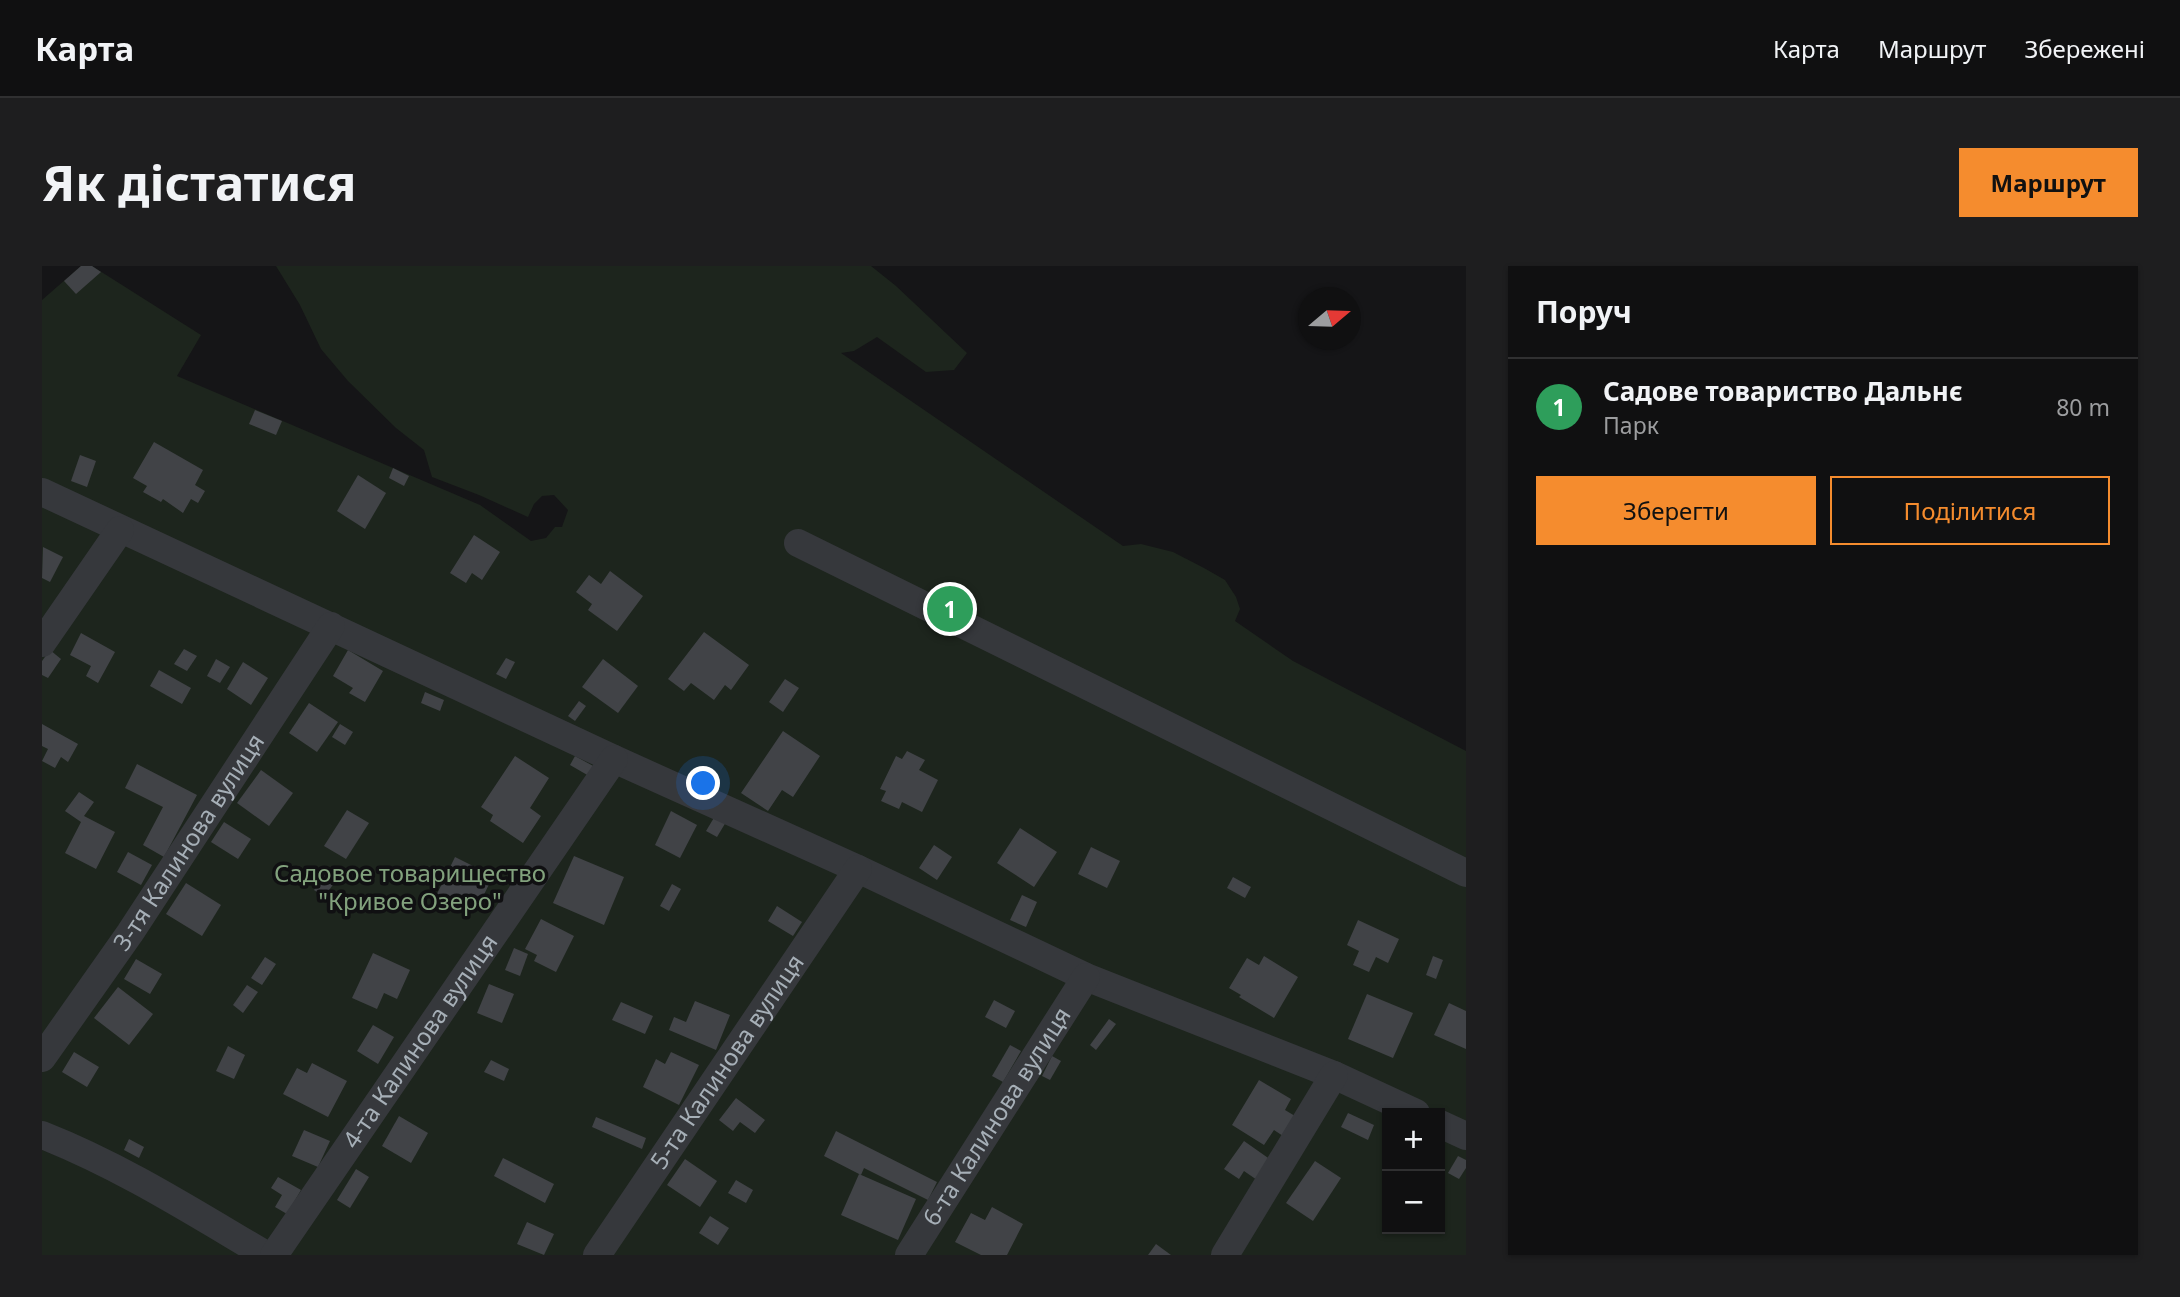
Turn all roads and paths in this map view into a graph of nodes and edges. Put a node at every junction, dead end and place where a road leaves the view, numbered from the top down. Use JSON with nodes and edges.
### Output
{"nodes":[{"id":1,"x":42,"y":492,"type":"edge"},
{"id":2,"x":120,"y":530,"type":"junction"},
{"id":3,"x":798,"y":543,"type":"dead end"},
{"id":4,"x":331,"y":626,"type":"junction"},
{"id":5,"x":42,"y":643,"type":"edge"},
{"id":6,"x":614,"y":759,"type":"junction"},
{"id":7,"x":858,"y":869,"type":"junction"},
{"id":8,"x":1466,"y":873,"type":"edge"},
{"id":9,"x":1086,"y":976,"type":"junction"},
{"id":10,"x":42,"y":1058,"type":"edge"},
{"id":11,"x":1334,"y":1075,"type":"junction"},
{"id":12,"x":1405,"y":1108,"type":"edge"},
{"id":13,"x":1445,"y":1126,"type":"edge"},
{"id":14,"x":42,"y":1135,"type":"edge"},
{"id":15,"x":1466,"y":1136,"type":"edge"},
{"id":16,"x":266,"y":1255,"type":"edge"},
{"id":17,"x":274,"y":1255,"type":"edge"},
{"id":18,"x":597,"y":1255,"type":"edge"},
{"id":19,"x":909,"y":1255,"type":"edge"},
{"id":20,"x":1226,"y":1255,"type":"edge"}],
"edges":[{"from":1,"to":2,"type":"street"},
{"from":2,"to":4,"type":"street"},
{"from":2,"to":5,"type":"street"},
{"from":3,"to":8,"type":"street"},
{"from":4,"to":6,"type":"street"},
{"from":4,"to":10,"type":"street","name":"3-тя Калинова вулиця"},
{"from":6,"to":7,"type":"street"},
{"from":6,"to":17,"type":"street","name":"4-та Калинова вулиця"},
{"from":7,"to":9,"type":"street"},
{"from":7,"to":18,"type":"street","name":"5-та Калинова вулиця"},
{"from":9,"to":11,"type":"street"},
{"from":9,"to":19,"type":"street","name":"6-та Калинова вулиця"},
{"from":11,"to":12,"type":"street"},
{"from":11,"to":20,"type":"street"},
{"from":13,"to":15,"type":"street"},
{"from":14,"to":16,"type":"street"}]}
